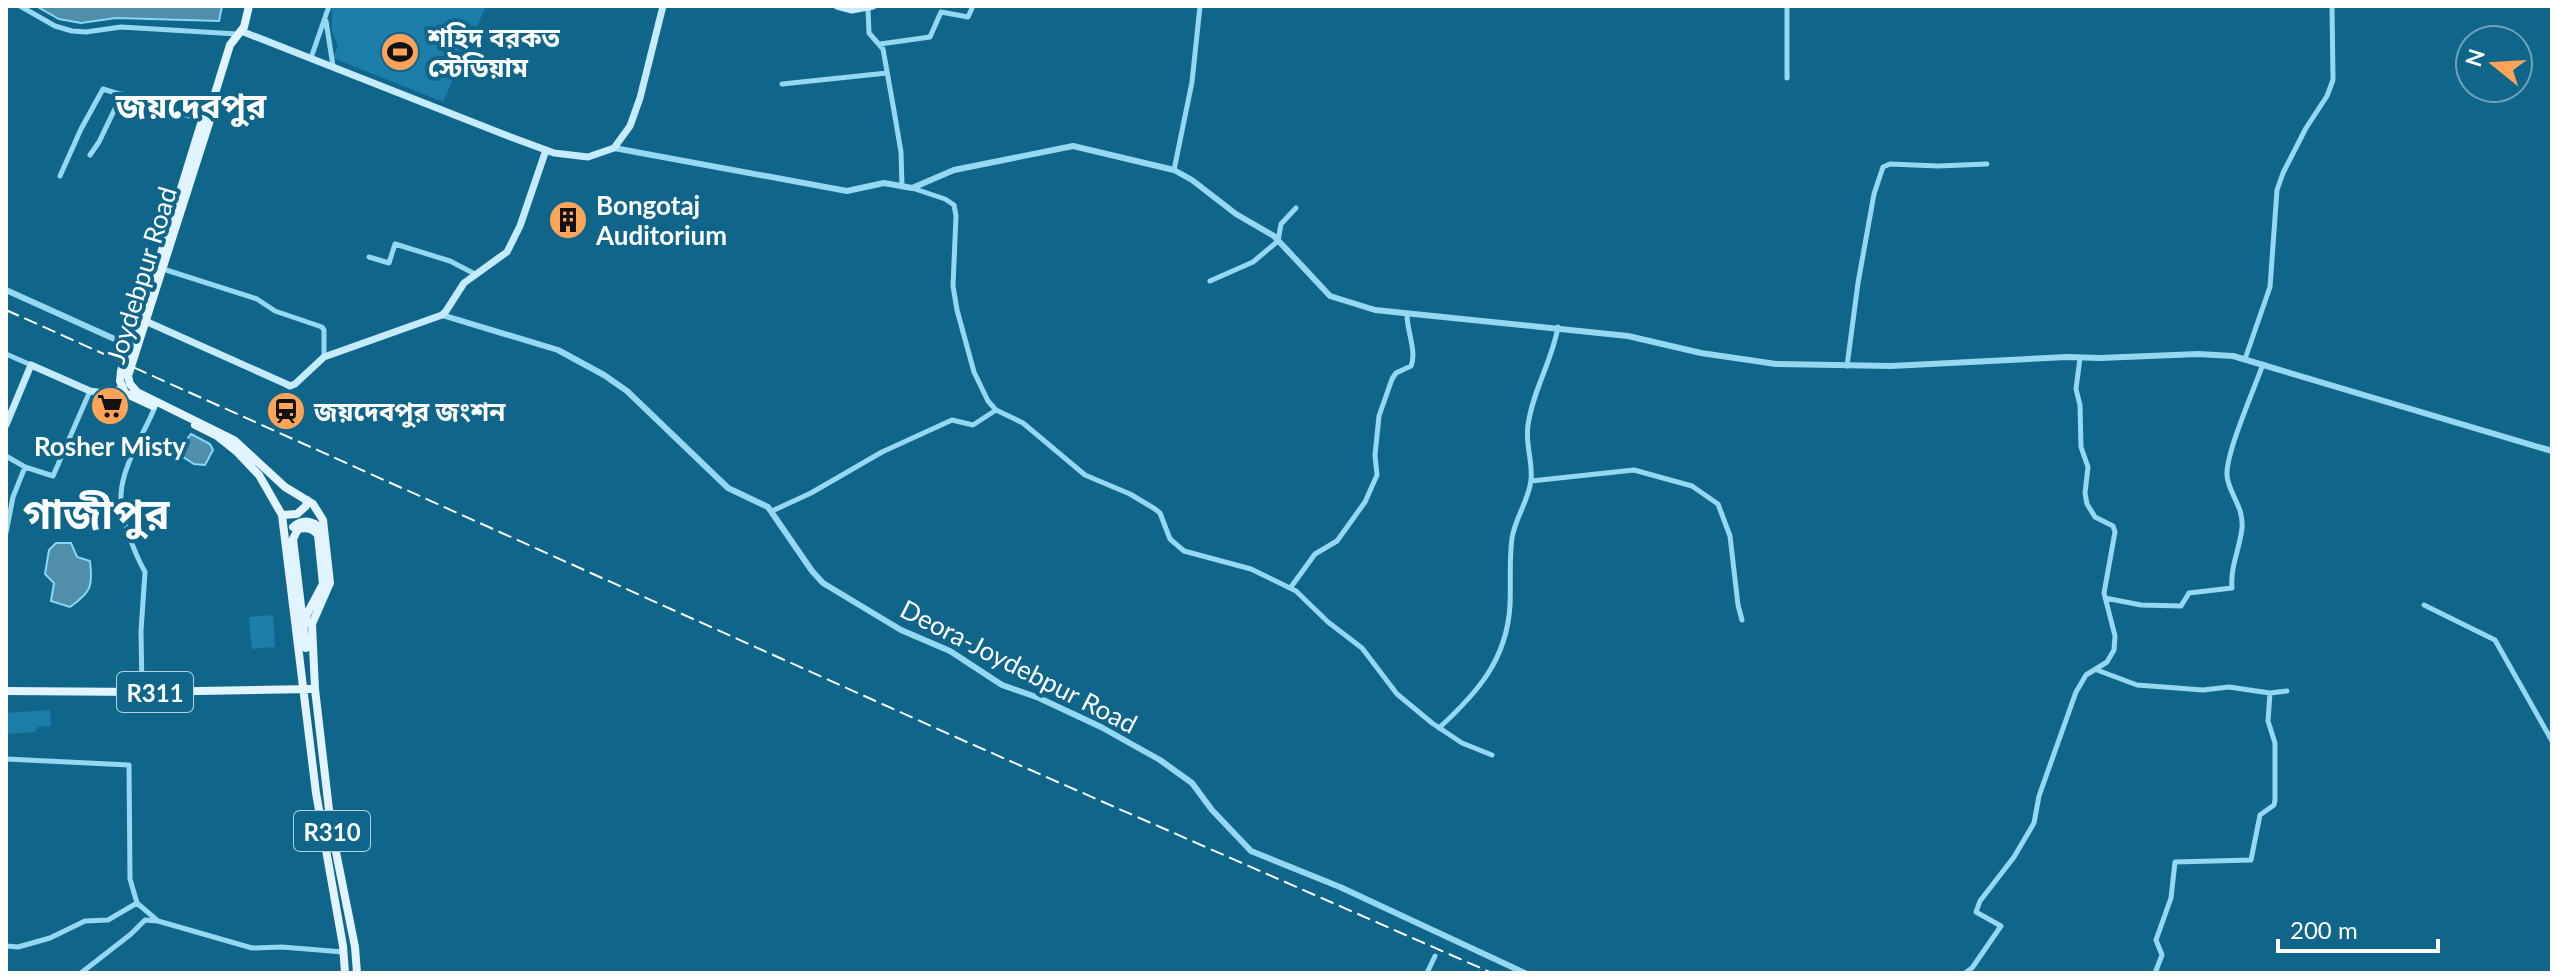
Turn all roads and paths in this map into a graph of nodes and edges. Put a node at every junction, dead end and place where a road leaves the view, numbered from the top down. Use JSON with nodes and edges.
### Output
{"nodes":[{"id":1,"x":20,"y":6,"type":"edge"},
{"id":2,"x":249,"y":6,"type":"edge"},
{"id":3,"x":329,"y":6,"type":"edge"},
{"id":4,"x":663,"y":6,"type":"edge"},
{"id":5,"x":837,"y":6,"type":"edge"},
{"id":6,"x":973,"y":6,"type":"edge"},
{"id":7,"x":1200,"y":6,"type":"edge"},
{"id":8,"x":1787,"y":6,"type":"edge"},
{"id":9,"x":2332,"y":6,"type":"edge"},
{"id":10,"x":870,"y":8,"type":"edge"},
{"id":11,"x":326,"y":16,"type":"junction"},
{"id":12,"x":239,"y":32,"type":"junction"},
{"id":13,"x":880,"y":44,"type":"junction"},
{"id":14,"x":311,"y":58,"type":"junction"},
{"id":15,"x":333,"y":66,"type":"junction"},
{"id":16,"x":887,"y":73,"type":"junction"},
{"id":17,"x":1787,"y":78,"type":"dead end"},
{"id":18,"x":782,"y":84,"type":"dead end"},
{"id":19,"x":122,"y":94,"type":"junction"},
{"id":20,"x":212,"y":103,"type":"junction"},
{"id":21,"x":202,"y":120,"type":"junction"},
{"id":22,"x":614,"y":148,"type":"junction"},
{"id":23,"x":546,"y":150,"type":"junction"},
{"id":24,"x":90,"y":155,"type":"dead end"},
{"id":25,"x":1987,"y":164,"type":"dead end"},
{"id":26,"x":1174,"y":170,"type":"junction"},
{"id":27,"x":60,"y":176,"type":"dead end"},
{"id":28,"x":902,"y":187,"type":"junction"},
{"id":29,"x":912,"y":188,"type":"junction"},
{"id":30,"x":1296,"y":208,"type":"dead end"},
{"id":31,"x":1278,"y":241,"type":"junction"},
{"id":32,"x":369,"y":257,"type":"dead end"},
{"id":33,"x":163,"y":269,"type":"junction"},
{"id":34,"x":475,"y":274,"type":"junction"},
{"id":35,"x":1210,"y":281,"type":"dead end"},
{"id":36,"x":6,"y":290,"type":"edge"},
{"id":37,"x":442,"y":315,"type":"junction"},
{"id":38,"x":1407,"y":315,"type":"junction"},
{"id":39,"x":144,"y":320,"type":"junction"},
{"id":40,"x":1558,"y":327,"type":"junction"},
{"id":41,"x":130,"y":346,"type":"junction"},
{"id":42,"x":6,"y":354,"type":"edge"},
{"id":43,"x":324,"y":357,"type":"junction"},
{"id":44,"x":2080,"y":358,"type":"junction"},
{"id":45,"x":2245,"y":359,"type":"junction"},
{"id":46,"x":2263,"y":364,"type":"junction"},
{"id":47,"x":31,"y":365,"type":"junction"},
{"id":48,"x":1847,"y":366,"type":"junction"},
{"id":49,"x":121,"y":388,"type":"junction"},
{"id":50,"x":90,"y":391,"type":"junction"},
{"id":51,"x":155,"y":407,"type":"junction"},
{"id":52,"x":996,"y":410,"type":"junction"},
{"id":53,"x":6,"y":425,"type":"edge"},
{"id":54,"x":2552,"y":451,"type":"edge"},
{"id":55,"x":6,"y":456,"type":"edge"},
{"id":56,"x":25,"y":467,"type":"junction"},
{"id":57,"x":1531,"y":481,"type":"junction"},
{"id":58,"x":307,"y":500,"type":"junction"},
{"id":59,"x":772,"y":511,"type":"junction"},
{"id":60,"x":282,"y":515,"type":"junction"},
{"id":61,"x":324,"y":531,"type":"junction"},
{"id":62,"x":6,"y":533,"type":"edge"},
{"id":63,"x":286,"y":538,"type":"junction"},
{"id":64,"x":299,"y":587,"type":"junction"},
{"id":65,"x":1291,"y":587,"type":"junction"},
{"id":66,"x":320,"y":589,"type":"junction"},
{"id":67,"x":2105,"y":598,"type":"junction"},
{"id":68,"x":2424,"y":605,"type":"dead end"},
{"id":69,"x":1742,"y":620,"type":"dead end"},
{"id":70,"x":304,"y":626,"type":"junction"},
{"id":71,"x":2097,"y":670,"type":"junction"},
{"id":72,"x":310,"y":689,"type":"junction"},
{"id":73,"x":6,"y":691,"type":"edge"},
{"id":74,"x":2287,"y":691,"type":"dead end"},
{"id":75,"x":142,"y":692,"type":"junction"},
{"id":76,"x":2270,"y":693,"type":"junction"},
{"id":77,"x":1439,"y":728,"type":"junction"},
{"id":78,"x":2552,"y":741,"type":"edge"},
{"id":79,"x":1492,"y":755,"type":"dead end"},
{"id":80,"x":6,"y":759,"type":"edge"},
{"id":81,"x":137,"y":903,"type":"junction"},
{"id":82,"x":158,"y":921,"type":"junction"},
{"id":83,"x":6,"y":946,"type":"edge"},
{"id":84,"x":344,"y":952,"type":"junction"},
{"id":85,"x":1435,"y":956,"type":"dead end"},
{"id":86,"x":1509,"y":970,"type":"edge"},
{"id":87,"x":81,"y":973,"type":"edge"},
{"id":88,"x":345,"y":973,"type":"edge"},
{"id":89,"x":354,"y":973,"type":"edge"},
{"id":90,"x":1427,"y":973,"type":"edge"},
{"id":91,"x":1525,"y":973,"type":"edge"},
{"id":92,"x":1965,"y":973,"type":"edge"},
{"id":93,"x":2155,"y":973,"type":"edge"}],
"edges":[{"from":1,"to":12,"type":"street"},
{"from":2,"to":12,"type":"main road","name":"Joydebpur Road","number":"R310"},
{"from":3,"to":11,"type":"street"},
{"from":4,"to":22,"type":"main road"},
{"from":5,"to":10,"type":"main road"},
{"from":6,"to":13,"type":"street"},
{"from":7,"to":26,"type":"street"},
{"from":8,"to":17,"type":"street"},
{"from":9,"to":45,"type":"street"},
{"from":10,"to":13,"type":"street"},
{"from":11,"to":14,"type":"street"},
{"from":11,"to":15,"type":"street"},
{"from":12,"to":14,"type":"main road"},
{"from":12,"to":20,"type":"main road","name":"Joydebpur Road","number":"R310"},
{"from":13,"to":16,"type":"street"},
{"from":14,"to":15,"type":"main road"},
{"from":15,"to":23,"type":"main road"},
{"from":16,"to":18,"type":"street"},
{"from":16,"to":28,"type":"street"},
{"from":19,"to":21,"type":"street"},
{"from":19,"to":24,"type":"street"},
{"from":19,"to":27,"type":"street"},
{"from":20,"to":21,"type":"main road","name":"Joydebpur Road","number":"R310"},
{"from":20,"to":33,"type":"main road","name":"Joydebpur Road","number":"R310"},
{"from":21,"to":39,"type":"main road","name":"Joydebpur Road","number":"R310"},
{"from":22,"to":23,"type":"main road"},
{"from":22,"to":28,"type":"street"},
{"from":23,"to":34,"type":"main road"},
{"from":25,"to":48,"type":"street"},
{"from":26,"to":29,"type":"street"},
{"from":26,"to":31,"type":"street"},
{"from":28,"to":29,"type":"street"},
{"from":29,"to":52,"type":"street"},
{"from":30,"to":31,"type":"street"},
{"from":31,"to":35,"type":"street"},
{"from":31,"to":38,"type":"street"},
{"from":32,"to":34,"type":"street"},
{"from":33,"to":39,"type":"main road","name":"Joydebpur Road","number":"R310"},
{"from":33,"to":43,"type":"street"},
{"from":34,"to":37,"type":"main road"},
{"from":36,"to":41,"type":"street"},
{"from":37,"to":43,"type":"main road"},
{"from":37,"to":59,"type":"street","name":"Deora-Joydebpur Road"},
{"from":38,"to":40,"type":"street"},
{"from":38,"to":65,"type":"street"},
{"from":39,"to":41,"type":"main road","name":"Joydebpur Road","number":"R310"},
{"from":39,"to":43,"type":"main road"},
{"from":39,"to":58,"type":"main road","name":"Joydebpur Road","number":"R310"},
{"from":40,"to":48,"type":"street"},
{"from":40,"to":57,"type":"street"},
{"from":41,"to":49,"type":"main road","name":"Joydebpur Road","number":"R310"},
{"from":42,"to":47,"type":"street"},
{"from":44,"to":45,"type":"street"},
{"from":44,"to":48,"type":"street"},
{"from":44,"to":67,"type":"street"},
{"from":45,"to":46,"type":"street"},
{"from":46,"to":54,"type":"street"},
{"from":46,"to":67,"type":"street"},
{"from":47,"to":50,"type":"main road"},
{"from":47,"to":53,"type":"main road"},
{"from":49,"to":50,"type":"main road"},
{"from":49,"to":51,"type":"main road","name":"Joydebpur Road","number":"R310"},
{"from":50,"to":56,"type":"street"},
{"from":51,"to":60,"type":"main road","name":"Joydebpur Road","number":"R310"},
{"from":51,"to":75,"type":"street"},
{"from":52,"to":59,"type":"street"},
{"from":52,"to":65,"type":"street"},
{"from":55,"to":56,"type":"street"},
{"from":56,"to":62,"type":"street"},
{"from":57,"to":69,"type":"street"},
{"from":57,"to":77,"type":"street"},
{"from":58,"to":60,"type":"main road"},
{"from":58,"to":61,"type":"main road","name":"Joydebpur Road","number":"R310"},
{"from":59,"to":86,"type":"street","name":"Deora-Joydebpur Road"},
{"from":60,"to":63,"type":"main road","name":"Joydebpur Road","number":"R310"},
{"from":61,"to":63,"type":"main road"},
{"from":61,"to":72,"type":"main road","name":"Joydebpur Road","number":"R310"},
{"from":63,"to":72,"type":"main road","name":"Joydebpur Road","number":"R310"},
{"from":64,"to":66,"type":"main road"},
{"from":64,"to":66,"type":"main road"},
{"from":64,"to":70,"type":"main road"},
{"from":65,"to":77,"type":"street"},
{"from":66,"to":70,"type":"main road"},
{"from":67,"to":71,"type":"street"},
{"from":68,"to":78,"type":"street"},
{"from":70,"to":72,"type":"main road"},
{"from":71,"to":76,"type":"street"},
{"from":71,"to":92,"type":"street"},
{"from":72,"to":75,"type":"main road","number":"R311"},
{"from":72,"to":84,"type":"main road","number":"R310"},
{"from":72,"to":89,"type":"main road","number":"R310"},
{"from":73,"to":75,"type":"main road","number":"R311"},
{"from":74,"to":76,"type":"street"},
{"from":76,"to":93,"type":"street"},
{"from":77,"to":79,"type":"street"},
{"from":80,"to":81,"type":"street"},
{"from":81,"to":82,"type":"street"},
{"from":81,"to":83,"type":"street"},
{"from":82,"to":84,"type":"street"},
{"from":82,"to":87,"type":"street"},
{"from":84,"to":88,"type":"main road","number":"R310"},
{"from":85,"to":90,"type":"street"},
{"from":86,"to":91,"type":"street","name":"Deora-Joydebpur Road"}]}
